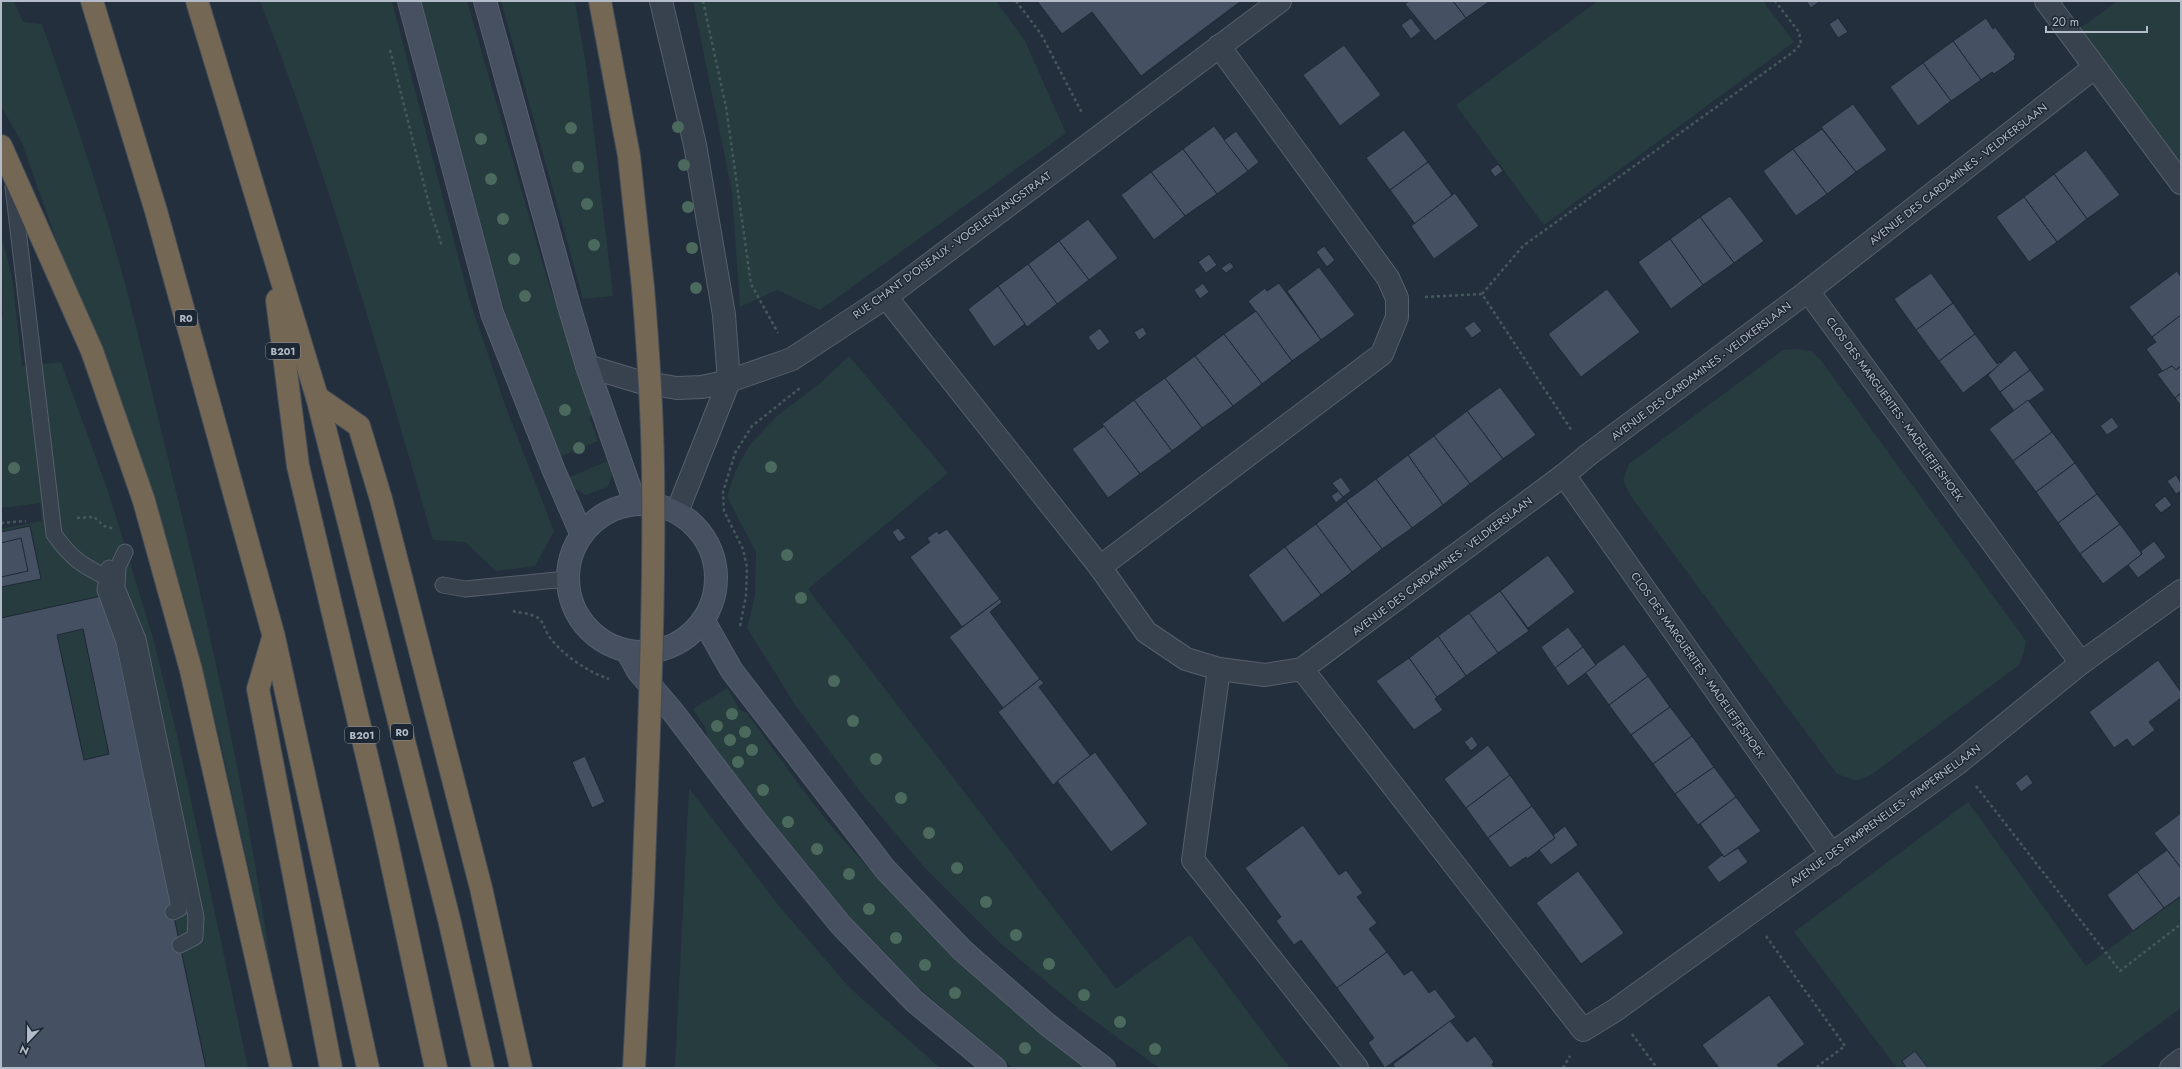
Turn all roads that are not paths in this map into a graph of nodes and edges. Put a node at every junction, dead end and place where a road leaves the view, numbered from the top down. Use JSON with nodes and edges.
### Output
{"nodes":[{"id":1,"x":92,"y":1,"type":"edge"},
{"id":2,"x":197,"y":1,"type":"edge"},
{"id":3,"x":409,"y":1,"type":"edge"},
{"id":4,"x":486,"y":1,"type":"edge"},
{"id":5,"x":600,"y":1,"type":"edge"},
{"id":6,"x":661,"y":1,"type":"edge"},
{"id":7,"x":1280,"y":1,"type":"edge"},
{"id":8,"x":2046,"y":1,"type":"edge"},
{"id":9,"x":1219,"y":46,"type":"junction"},
{"id":10,"x":2094,"y":67,"type":"junction"},
{"id":11,"x":6,"y":156,"type":"edge"},
{"id":12,"x":2181,"y":183,"type":"edge"},
{"id":13,"x":268,"y":236,"type":"junction"},
{"id":14,"x":1808,"y":291,"type":"junction"},
{"id":15,"x":886,"y":296,"type":"junction"},
{"id":16,"x":587,"y":366,"type":"junction"},
{"id":17,"x":729,"y":381,"type":"junction"},
{"id":18,"x":317,"y":397,"type":"junction"},
{"id":19,"x":1564,"y":475,"type":"junction"},
{"id":20,"x":635,"y":503,"type":"junction"},
{"id":21,"x":677,"y":512,"type":"junction"},
{"id":22,"x":581,"y":533,"type":"junction"},
{"id":23,"x":1100,"y":567,"type":"junction"},
{"id":24,"x":106,"y":577,"type":"junction"},
{"id":25,"x":567,"y":579,"type":"junction"},
{"id":26,"x":443,"y":585,"type":"dead end"},
{"id":27,"x":2181,"y":591,"type":"edge"},
{"id":28,"x":704,"y":620,"type":"junction"},
{"id":29,"x":274,"y":637,"type":"junction"},
{"id":30,"x":627,"y":651,"type":"junction"},
{"id":31,"x":2081,"y":663,"type":"junction"},
{"id":32,"x":1219,"y":669,"type":"junction"},
{"id":33,"x":1302,"y":669,"type":"junction"},
{"id":34,"x":1832,"y":855,"type":"junction"},
{"id":35,"x":173,"y":912,"type":"dead end"},
{"id":36,"x":180,"y":945,"type":"dead end"},
{"id":37,"x":2181,"y":1060,"type":"edge"},
{"id":38,"x":281,"y":1068,"type":"edge"},
{"id":39,"x":331,"y":1068,"type":"edge"},
{"id":40,"x":368,"y":1068,"type":"edge"},
{"id":41,"x":436,"y":1068,"type":"edge"},
{"id":42,"x":483,"y":1068,"type":"edge"},
{"id":43,"x":521,"y":1068,"type":"edge"},
{"id":44,"x":634,"y":1068,"type":"edge"},
{"id":45,"x":994,"y":1068,"type":"edge"},
{"id":46,"x":1104,"y":1068,"type":"edge"},
{"id":47,"x":1357,"y":1068,"type":"edge"},
{"id":48,"x":2171,"y":1068,"type":"edge"}],
"edges":[{"from":1,"to":29,"type":"highway","number":"R0"},
{"from":2,"to":13,"type":"highway","number":"R0"},
{"from":3,"to":22,"type":"street"},
{"from":4,"to":16,"type":"street"},
{"from":5,"to":44,"type":"highway","bridge":true},
{"from":6,"to":17,"type":"street"},
{"from":7,"to":9,"type":"street","name":"RUE CHANT D'OISEAUX - VOGELENZANGSTRAAT"},
{"from":8,"to":10,"type":"street"},
{"from":9,"to":15,"type":"street","name":"RUE CHANT D'OISEAUX - VOGELENZANGSTRAAT"},
{"from":9,"to":23,"type":"street"},
{"from":10,"to":12,"type":"street"},
{"from":10,"to":14,"type":"street","name":"AVENUE DES CARDAMINES - VELDKERSLAAN"},
{"from":11,"to":24,"type":"lane"},
{"from":11,"to":38,"type":"highway"},
{"from":13,"to":18,"type":"highway","number":"R0"},
{"from":13,"to":41,"type":"highway","number":"B201"},
{"from":14,"to":19,"type":"street","name":"AVENUE DES CARDAMINES - VELDKERSLAAN"},
{"from":14,"to":31,"type":"street","name":"CLOS DES MARGUERITES - MADELIEFJESHOEK"},
{"from":15,"to":17,"type":"street","name":"RUE CHANT D'OISEAUX - VOGELENZANGSTRAAT"},
{"from":15,"to":23,"type":"street"},
{"from":16,"to":17,"type":"street","name":"RUE CHANT D'OISEAUX - VOGELENZANGSTRAAT"},
{"from":16,"to":20,"type":"street"},
{"from":17,"to":21,"type":"street"},
{"from":18,"to":42,"type":"highway","number":"R0"},
{"from":18,"to":43,"type":"highway"},
{"from":19,"to":33,"type":"street","name":"AVENUE DES CARDAMINES - VELDKERSLAAN"},
{"from":19,"to":34,"type":"street","name":"CLOS DES MARGUERITES - MADELIEFJESHOEK"},
{"from":20,"to":21,"type":"street"},
{"from":20,"to":22,"type":"street"},
{"from":21,"to":28,"type":"street"},
{"from":22,"to":25,"type":"street"},
{"from":23,"to":32,"type":"street"},
{"from":24,"to":35,"type":"lane"},
{"from":24,"to":36,"type":"lane"},
{"from":25,"to":26,"type":"lane"},
{"from":25,"to":30,"type":"street"},
{"from":27,"to":31,"type":"street","name":"AVENUE DES PIMPRENELLES - PIMPERNELLAAN"},
{"from":28,"to":30,"type":"street"},
{"from":28,"to":46,"type":"street"},
{"from":29,"to":39,"type":"highway"},
{"from":29,"to":40,"type":"highway","number":"R0"},
{"from":30,"to":45,"type":"street"},
{"from":31,"to":34,"type":"street","name":"AVENUE DES PIMPRENELLES - PIMPERNELLAAN"},
{"from":32,"to":33,"type":"street"},
{"from":32,"to":47,"type":"street"},
{"from":33,"to":34,"type":"street","name":"AVENUE DES PIMPRENELLES - PIMPERNELLAAN"},
{"from":37,"to":48,"type":"street"}]}
